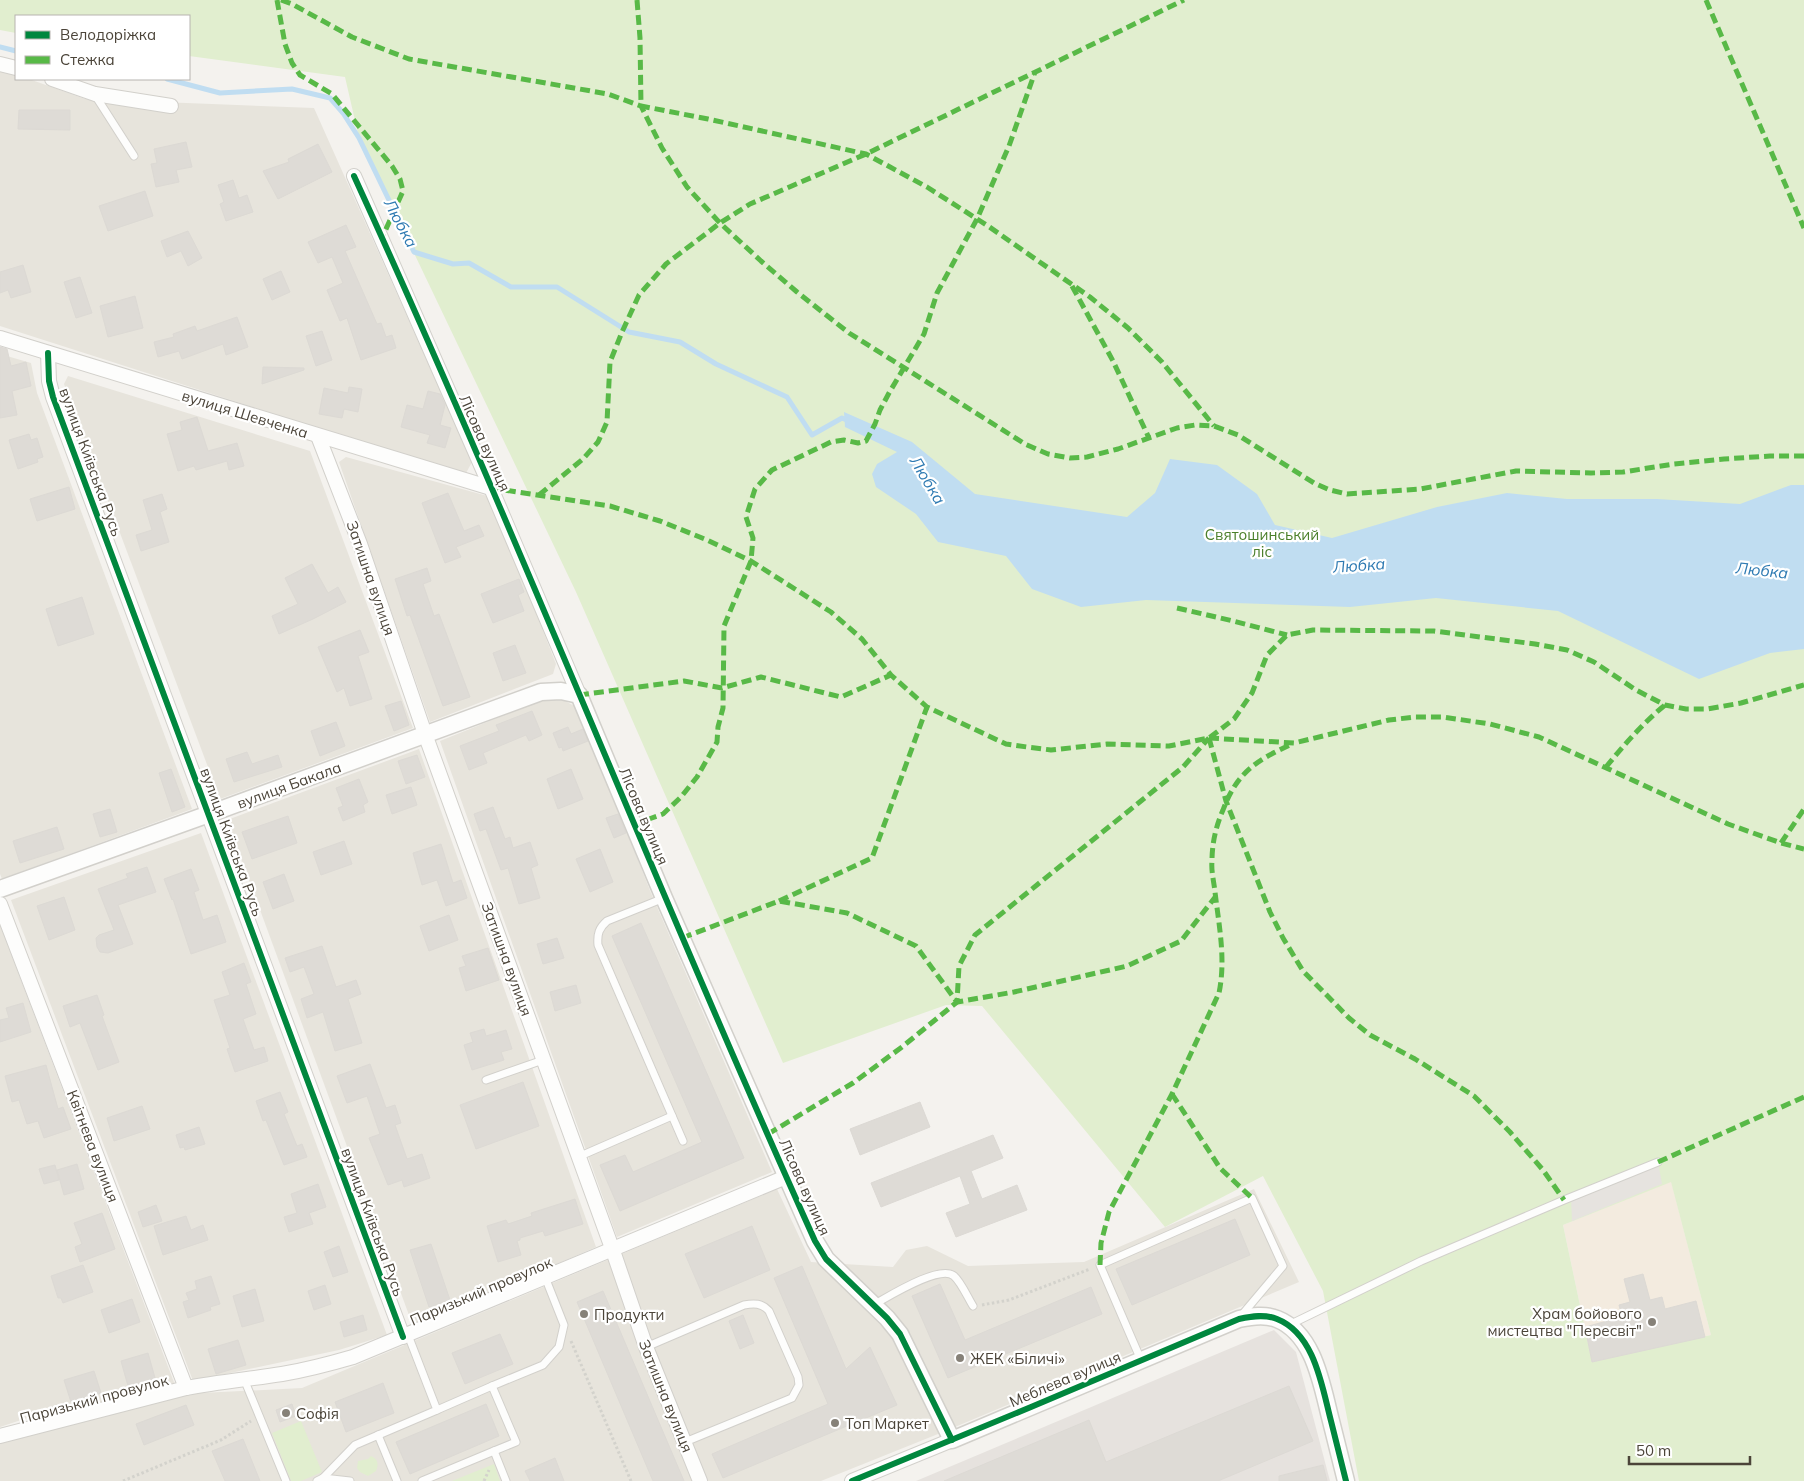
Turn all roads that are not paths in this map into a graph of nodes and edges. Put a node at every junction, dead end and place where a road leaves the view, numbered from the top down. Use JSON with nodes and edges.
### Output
{"nodes":[{"id":1,"x":0,"y":64,"type":"edge"},
{"id":2,"x":15,"y":68,"type":"edge"},
{"id":3,"x":55,"y":80,"type":"edge"},
{"id":4,"x":95,"y":94,"type":"junction"},
{"id":5,"x":171,"y":106,"type":"dead end"},
{"id":6,"x":134,"y":156,"type":"dead end"},
{"id":7,"x":354,"y":176,"type":"dead end"},
{"id":8,"x":0,"y":338,"type":"edge"},
{"id":9,"x":48,"y":353,"type":"junction"},
{"id":10,"x":318,"y":436,"type":"junction"},
{"id":11,"x":491,"y":488,"type":"junction"},
{"id":12,"x":580,"y":695,"type":"junction"},
{"id":13,"x":425,"y":734,"type":"junction"},
{"id":14,"x":209,"y":814,"type":"junction"},
{"id":15,"x":0,"y":889,"type":"edge"},
{"id":16,"x":664,"y":898,"type":"junction"},
{"id":17,"x":0,"y":904,"type":"edge"},
{"id":18,"x":543,"y":1060,"type":"junction"},
{"id":19,"x":486,"y":1080,"type":"dead end"},
{"id":20,"x":672,"y":1116,"type":"junction"},
{"id":21,"x":683,"y":1141,"type":"dead end"},
{"id":22,"x":578,"y":1157,"type":"junction"},
{"id":23,"x":1658,"y":1162,"type":"dead end"},
{"id":24,"x":786,"y":1177,"type":"junction"},
{"id":25,"x":612,"y":1248,"type":"junction"},
{"id":26,"x":545,"y":1277,"type":"junction"},
{"id":27,"x":872,"y":1305,"type":"junction"},
{"id":28,"x":973,"y":1306,"type":"road end"},
{"id":29,"x":1239,"y":1319,"type":"junction"},
{"id":30,"x":1288,"y":1326,"type":"junction"},
{"id":31,"x":405,"y":1336,"type":"junction"},
{"id":32,"x":646,"y":1347,"type":"junction"},
{"id":33,"x":1141,"y":1360,"type":"junction"},
{"id":34,"x":244,"y":1379,"type":"junction"},
{"id":35,"x":492,"y":1386,"type":"junction"},
{"id":36,"x":186,"y":1388,"type":"junction"},
{"id":37,"x":437,"y":1410,"type":"junction"},
{"id":38,"x":378,"y":1435,"type":"junction"},
{"id":39,"x":0,"y":1436,"type":"edge"},
{"id":40,"x":952,"y":1440,"type":"junction"},
{"id":41,"x":684,"y":1442,"type":"junction"},
{"id":42,"x":494,"y":1451,"type":"junction"},
{"id":43,"x":320,"y":1480,"type":"edge"},
{"id":44,"x":286,"y":1481,"type":"edge"},
{"id":45,"x":350,"y":1481,"type":"edge"},
{"id":46,"x":397,"y":1481,"type":"edge"},
{"id":47,"x":422,"y":1481,"type":"edge"},
{"id":48,"x":506,"y":1481,"type":"edge"},
{"id":49,"x":700,"y":1481,"type":"edge"},
{"id":50,"x":852,"y":1481,"type":"edge"},
{"id":51,"x":1346,"y":1481,"type":"edge"}],
"edges":[{"from":1,"to":2,"type":"street"},
{"from":3,"to":4,"type":"street"},
{"from":4,"to":5,"type":"street"},
{"from":4,"to":6,"type":"lane"},
{"from":7,"to":11,"type":"street","name":"Лісова вулиця"},
{"from":8,"to":9,"type":"street","name":"вулиця Шевченка"},
{"from":9,"to":10,"type":"street","name":"вулиця Шевченка"},
{"from":9,"to":14,"type":"street","name":"вулиця Київська Русь"},
{"from":10,"to":11,"type":"street","name":"вулиця Шевченка"},
{"from":10,"to":13,"type":"street","name":"Затишна вулиця"},
{"from":11,"to":12,"type":"street","name":"Лісова вулиця"},
{"from":12,"to":13,"type":"street","name":"вулиця Бакала"},
{"from":12,"to":16,"type":"street","name":"Лісова вулиця"},
{"from":13,"to":14,"type":"street","name":"вулиця Бакала"},
{"from":13,"to":18,"type":"street","name":"Затишна вулиця"},
{"from":14,"to":15,"type":"street","name":"вулиця Бакала"},
{"from":14,"to":31,"type":"street","name":"вулиця Київська Русь"},
{"from":16,"to":20,"type":"lane"},
{"from":16,"to":24,"type":"street","name":"Лісова вулиця"},
{"from":17,"to":36,"type":"street","name":"Квітнева вулиця"},
{"from":18,"to":19,"type":"lane"},
{"from":18,"to":22,"type":"street","name":"Затишна вулиця"},
{"from":20,"to":21,"type":"lane"},
{"from":20,"to":22,"type":"lane"},
{"from":22,"to":25,"type":"street","name":"Затишна вулиця"},
{"from":23,"to":30,"type":"lane"},
{"from":24,"to":25,"type":"street","name":"Паризький провулок"},
{"from":24,"to":27,"type":"street","name":"Лісова вулиця"},
{"from":25,"to":26,"type":"street","name":"Паризький провулок"},
{"from":25,"to":32,"type":"street","name":"Затишна вулиця"},
{"from":26,"to":31,"type":"street","name":"Паризький провулок"},
{"from":26,"to":35,"type":"lane"},
{"from":27,"to":28,"type":"lane"},
{"from":27,"to":40,"type":"street","name":"Лісова вулиця"},
{"from":29,"to":30,"type":"street","name":"Меблева вулиця"},
{"from":29,"to":33,"type":"street","name":"Меблева вулиця"},
{"from":29,"to":33,"type":"lane"},
{"from":30,"to":51,"type":"street"},
{"from":31,"to":34,"type":"street","name":"Паризький провулок"},
{"from":31,"to":37,"type":"lane"},
{"from":32,"to":41,"type":"street","name":"Затишна вулиця"},
{"from":32,"to":41,"type":"lane"},
{"from":33,"to":40,"type":"street","name":"Меблева вулиця"},
{"from":34,"to":36,"type":"street","name":"Паризький провулок"},
{"from":34,"to":44,"type":"lane"},
{"from":35,"to":37,"type":"lane"},
{"from":35,"to":42,"type":"lane"},
{"from":36,"to":39,"type":"street","name":"Паризький провулок"},
{"from":37,"to":38,"type":"lane"},
{"from":38,"to":43,"type":"lane"},
{"from":38,"to":46,"type":"lane"},
{"from":40,"to":50,"type":"street","name":"Меблева вулиця"},
{"from":41,"to":49,"type":"street","name":"Затишна вулиця"},
{"from":42,"to":47,"type":"lane"},
{"from":42,"to":48,"type":"lane"},
{"from":43,"to":45,"type":"lane"}]}
